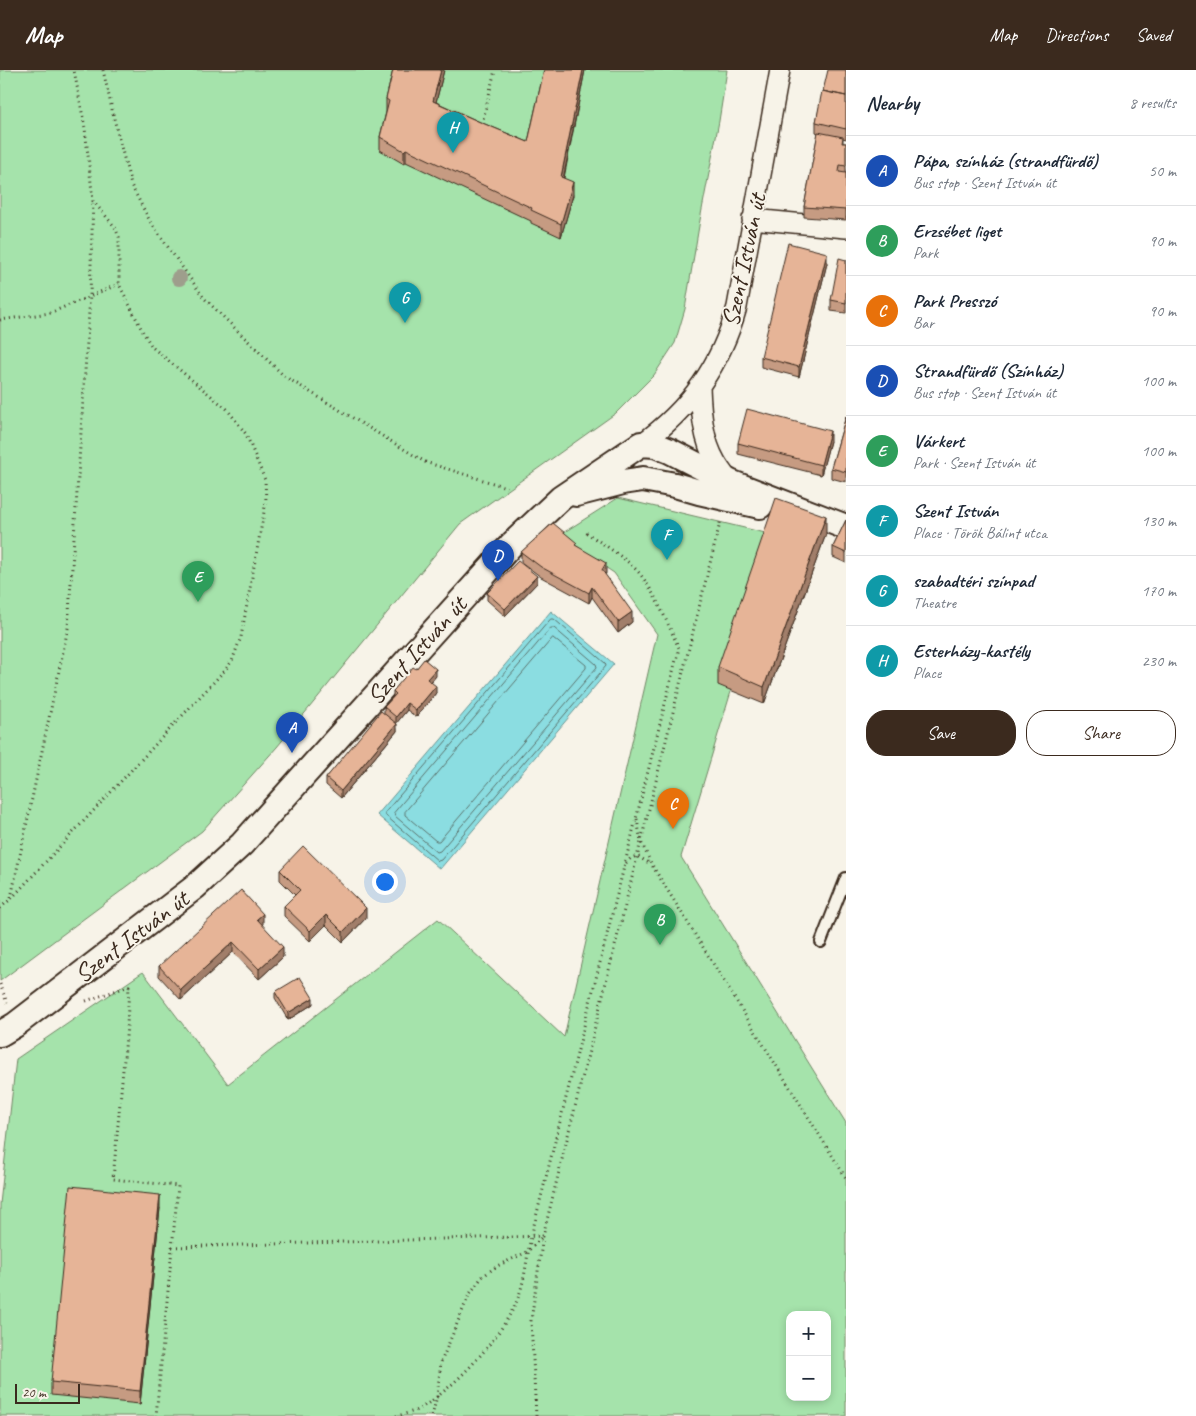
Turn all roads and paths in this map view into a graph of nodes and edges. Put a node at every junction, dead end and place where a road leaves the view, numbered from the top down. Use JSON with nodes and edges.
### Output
{"nodes":[{"id":1,"x":74,"y":70,"type":"edge"},
{"id":2,"x":104,"y":70,"type":"edge"},
{"id":3,"x":495,"y":70,"type":"edge"},
{"id":4,"x":780,"y":70,"type":"edge"},
{"id":5,"x":480,"y":136,"type":"edge"},
{"id":6,"x":93,"y":201,"type":"junction"},
{"id":7,"x":752,"y":220,"type":"junction"},
{"id":8,"x":846,"y":228,"type":"edge"},
{"id":9,"x":119,"y":284,"type":"junction"},
{"id":10,"x":90,"y":296,"type":"junction"},
{"id":11,"x":0,"y":320,"type":"edge"},
{"id":12,"x":700,"y":387,"type":"junction"},
{"id":13,"x":651,"y":441,"type":"junction"},
{"id":14,"x":509,"y":488,"type":"dead end"},
{"id":15,"x":685,"y":488,"type":"junction"},
{"id":16,"x":728,"y":490,"type":"junction"},
{"id":17,"x":561,"y":498,"type":"junction"},
{"id":18,"x":846,"y":527,"type":"edge"},
{"id":19,"x":584,"y":531,"type":"dead end"},
{"id":20,"x":637,"y":816,"type":"junction"},
{"id":21,"x":641,"y":842,"type":"junction"},
{"id":22,"x":637,"y":856,"type":"junction"},
{"id":23,"x":624,"y":864,"type":"junction"},
{"id":24,"x":652,"y":865,"type":"junction"},
{"id":25,"x":846,"y":878,"type":"edge"},
{"id":26,"x":11,"y":899,"type":"junction"},
{"id":27,"x":0,"y":908,"type":"edge"},
{"id":28,"x":821,"y":942,"type":"dead end"},
{"id":29,"x":85,"y":1001,"type":"dead end"},
{"id":30,"x":0,"y":1034,"type":"edge"},
{"id":31,"x":846,"y":1178,"type":"edge"},
{"id":32,"x":543,"y":1236,"type":"junction"},
{"id":33,"x":531,"y":1237,"type":"junction"},
{"id":34,"x":172,"y":1247,"type":"junction"},
{"id":35,"x":528,"y":1252,"type":"junction"},
{"id":36,"x":437,"y":1396,"type":"junction"},
{"id":37,"x":156,"y":1416,"type":"edge"},
{"id":38,"x":396,"y":1416,"type":"edge"},
{"id":39,"x":432,"y":1416,"type":"edge"},
{"id":40,"x":536,"y":1416,"type":"edge"}],
"edges":[{"from":1,"to":6,"type":"path"},
{"from":2,"to":14,"type":"path"},
{"from":3,"to":5,"type":"path"},
{"from":4,"to":7,"type":"street","name":"Szent István út"},
{"from":6,"to":9,"type":"path"},
{"from":6,"to":10,"type":"path"},
{"from":7,"to":8,"type":"street"},
{"from":7,"to":12,"type":"street","name":"Szent István út"},
{"from":9,"to":10,"type":"path"},
{"from":9,"to":26,"type":"path"},
{"from":10,"to":11,"type":"path"},
{"from":10,"to":26,"type":"path"},
{"from":12,"to":13,"type":"street","name":"Szent István út"},
{"from":12,"to":16,"type":"street"},
{"from":13,"to":15,"type":"street"},
{"from":13,"to":16,"type":"street"},
{"from":13,"to":17,"type":"street","name":"Szent István út"},
{"from":15,"to":16,"type":"street"},
{"from":15,"to":17,"type":"street"},
{"from":16,"to":18,"type":"street"},
{"from":16,"to":21,"type":"path"},
{"from":17,"to":30,"type":"street","name":"Szent István út"},
{"from":19,"to":20,"type":"path"},
{"from":20,"to":21,"type":"path"},
{"from":20,"to":23,"type":"path"},
{"from":21,"to":22,"type":"path"},
{"from":21,"to":24,"type":"path"},
{"from":22,"to":23,"type":"path"},
{"from":22,"to":24,"type":"path"},
{"from":22,"to":32,"type":"path"},
{"from":23,"to":33,"type":"path"},
{"from":24,"to":31,"type":"path"},
{"from":25,"to":28,"type":"lane"},
{"from":26,"to":27,"type":"path"},
{"from":29,"to":34,"type":"path"},
{"from":32,"to":33,"type":"path"},
{"from":32,"to":35,"type":"path"},
{"from":32,"to":40,"type":"path"},
{"from":33,"to":34,"type":"path"},
{"from":33,"to":35,"type":"path"},
{"from":34,"to":37,"type":"path"},
{"from":35,"to":36,"type":"path"},
{"from":35,"to":36,"type":"path"},
{"from":36,"to":38,"type":"path"},
{"from":36,"to":39,"type":"path"}]}
